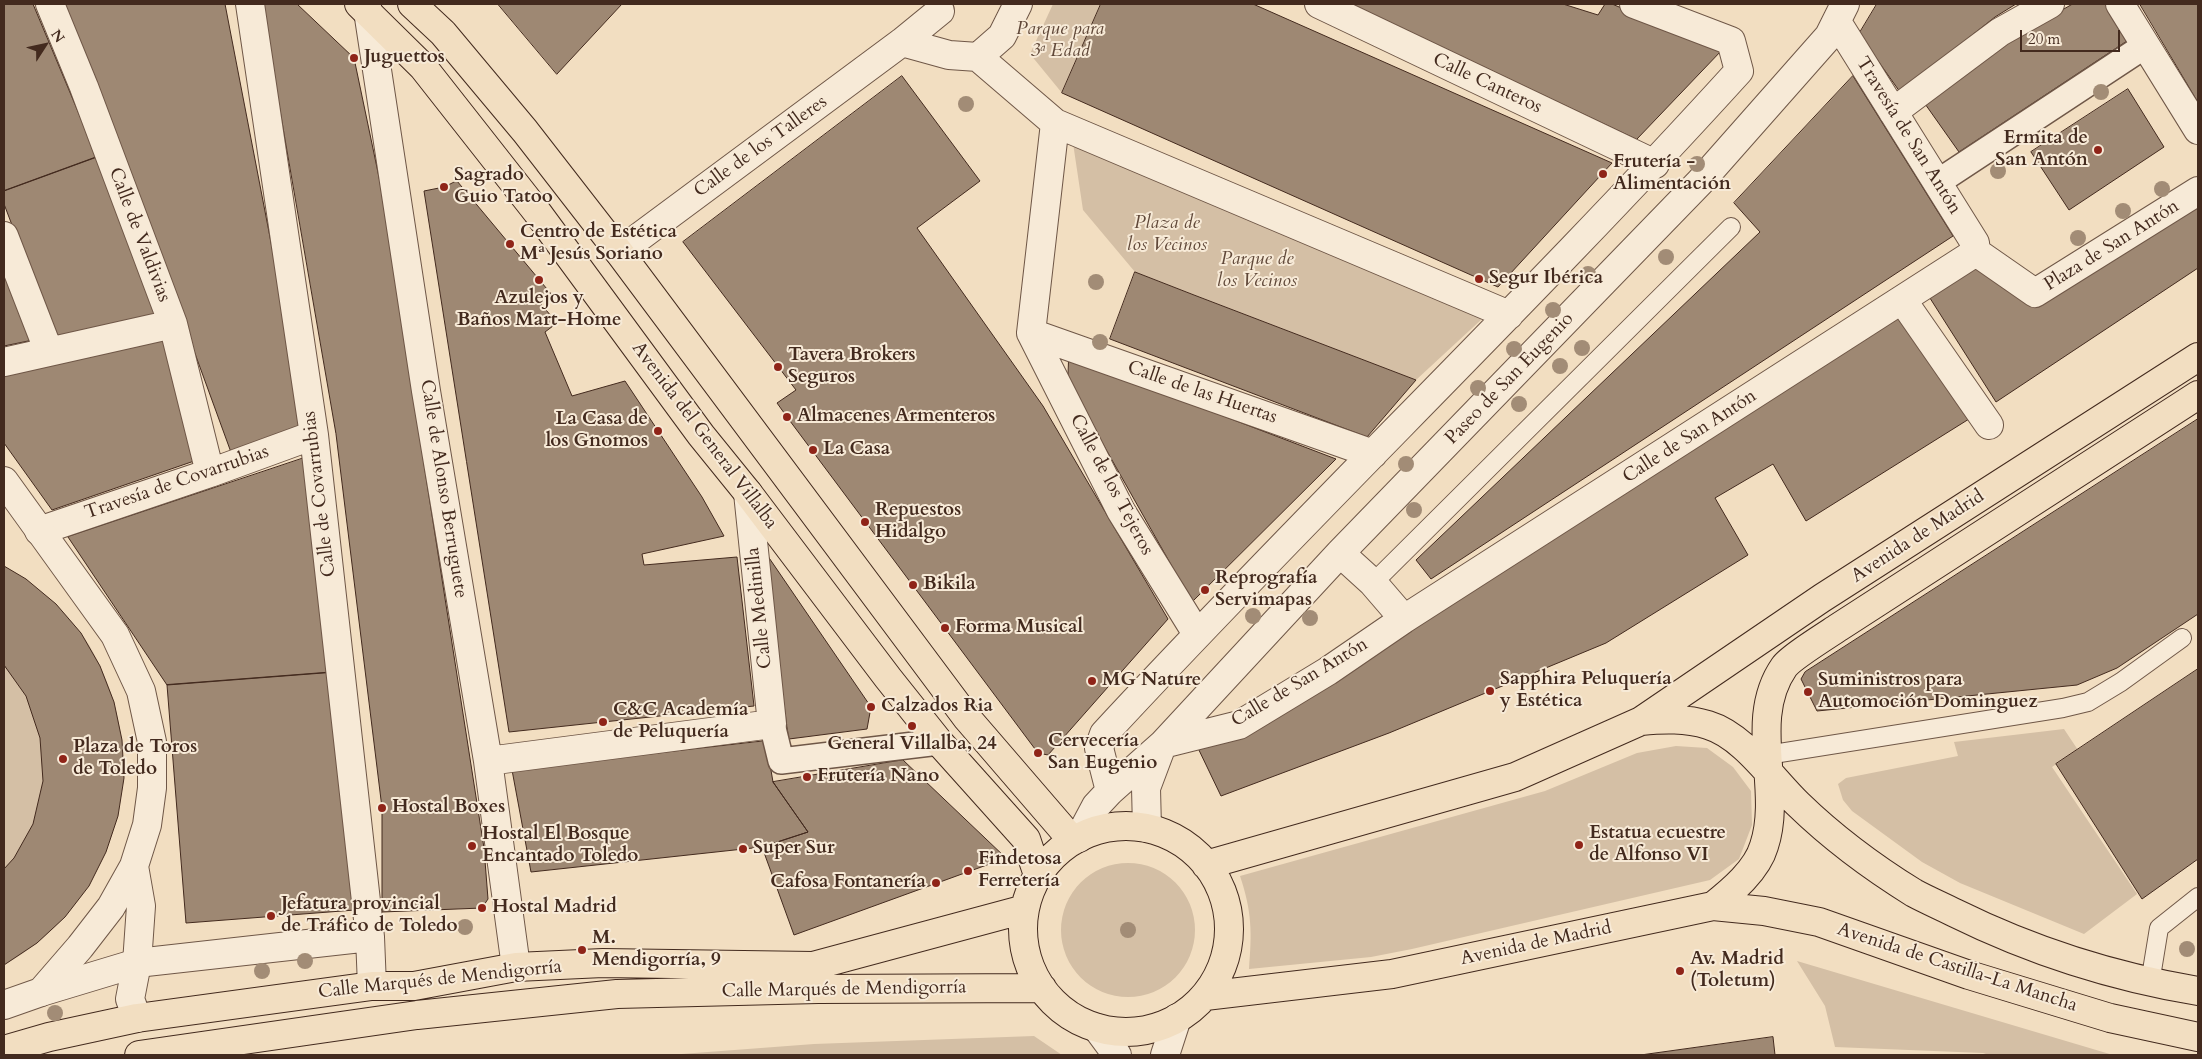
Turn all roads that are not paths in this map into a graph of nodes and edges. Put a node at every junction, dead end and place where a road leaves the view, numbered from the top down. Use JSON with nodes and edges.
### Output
{"nodes":[{"id":1,"x":50,"y":4,"type":"edge"},
{"id":2,"x":250,"y":4,"type":"edge"},
{"id":3,"x":412,"y":4,"type":"edge"},
{"id":4,"x":1018,"y":4,"type":"edge"},
{"id":5,"x":1319,"y":4,"type":"edge"},
{"id":6,"x":1634,"y":4,"type":"edge"},
{"id":7,"x":2050,"y":4,"type":"edge"},
{"id":8,"x":2120,"y":4,"type":"edge"},
{"id":9,"x":364,"y":7,"type":"edge"},
{"id":10,"x":940,"y":7,"type":"edge"},
{"id":11,"x":1841,"y":13,"type":"edge"},
{"id":12,"x":1002,"y":36,"type":"junction"},
{"id":13,"x":902,"y":42,"type":"junction"},
{"id":14,"x":2146,"y":44,"type":"junction"},
{"id":15,"x":949,"y":55,"type":"junction"},
{"id":16,"x":978,"y":57,"type":"junction"},
{"id":17,"x":1008,"y":84,"type":"junction"},
{"id":18,"x":1893,"y":112,"type":"junction"},
{"id":19,"x":1055,"y":123,"type":"junction"},
{"id":20,"x":2198,"y":130,"type":"edge"},
{"id":21,"x":1655,"y":164,"type":"junction"},
{"id":22,"x":1938,"y":182,"type":"junction"},
{"id":23,"x":2198,"y":191,"type":"edge"},
{"id":24,"x":1731,"y":227,"type":"dead end"},
{"id":25,"x":4,"y":236,"type":"edge"},
{"id":26,"x":619,"y":252,"type":"junction"},
{"id":27,"x":1976,"y":252,"type":"junction"},
{"id":28,"x":1903,"y":301,"type":"junction"},
{"id":29,"x":1510,"y":315,"type":"junction"},
{"id":30,"x":173,"y":324,"type":"junction"},
{"id":31,"x":1031,"y":333,"type":"junction"},
{"id":32,"x":49,"y":352,"type":"junction"},
{"id":33,"x":2198,"y":357,"type":"edge"},
{"id":34,"x":4,"y":362,"type":"edge"},
{"id":35,"x":2198,"y":395,"type":"edge"},
{"id":36,"x":1989,"y":425,"type":"dead end"},
{"id":37,"x":314,"y":435,"type":"junction"},
{"id":38,"x":1373,"y":454,"type":"junction"},
{"id":39,"x":210,"y":474,"type":"junction"},
{"id":40,"x":4,"y":481,"type":"edge"},
{"id":41,"x":748,"y":493,"type":"junction"},
{"id":42,"x":39,"y":531,"type":"junction"},
{"id":43,"x":1340,"y":553,"type":"junction"},
{"id":44,"x":1373,"y":583,"type":"junction"},
{"id":45,"x":1404,"y":619,"type":"junction"},
{"id":46,"x":1197,"y":634,"type":"junction"},
{"id":47,"x":2182,"y":638,"type":"dead end"},
{"id":48,"x":1641,"y":721,"type":"junction"},
{"id":49,"x":772,"y":724,"type":"junction"},
{"id":50,"x":939,"y":742,"type":"junction"},
{"id":51,"x":1163,"y":744,"type":"junction"},
{"id":52,"x":488,"y":761,"type":"junction"},
{"id":53,"x":1767,"y":764,"type":"junction"},
{"id":54,"x":1110,"y":791,"type":"junction"},
{"id":55,"x":1146,"y":828,"type":"junction"},
{"id":56,"x":1076,"y":839,"type":"junction"},
{"id":57,"x":1206,"y":865,"type":"junction"},
{"id":58,"x":134,"y":866,"type":"junction"},
{"id":59,"x":1038,"y":875,"type":"junction"},
{"id":60,"x":2198,"y":897,"type":"edge"},
{"id":61,"x":1713,"y":906,"type":"junction"},
{"id":62,"x":1025,"y":909,"type":"junction"},
{"id":63,"x":370,"y":937,"type":"junction"},
{"id":64,"x":137,"y":963,"type":"junction"},
{"id":65,"x":516,"y":967,"type":"junction"},
{"id":66,"x":2150,"y":983,"type":"junction"},
{"id":67,"x":372,"y":986,"type":"junction"},
{"id":68,"x":414,"y":986,"type":"junction"},
{"id":69,"x":1042,"y":988,"type":"junction"},
{"id":70,"x":41,"y":992,"type":"junction"},
{"id":71,"x":2198,"y":992,"type":"edge"},
{"id":72,"x":1205,"y":996,"type":"junction"},
{"id":73,"x":4,"y":1005,"type":"edge"},
{"id":74,"x":163,"y":1016,"type":"junction"},
{"id":75,"x":137,"y":1018,"type":"junction"},
{"id":76,"x":1177,"y":1018,"type":"junction"},
{"id":77,"x":1097,"y":1028,"type":"junction"},
{"id":78,"x":2198,"y":1037,"type":"edge"},
{"id":79,"x":249,"y":1048,"type":"edge"},
{"id":80,"x":4,"y":1050,"type":"edge"},
{"id":81,"x":52,"y":1055,"type":"edge"},
{"id":82,"x":139,"y":1055,"type":"edge"},
{"id":83,"x":1117,"y":1055,"type":"edge"},
{"id":84,"x":1165,"y":1055,"type":"edge"}],
"edges":[{"from":1,"to":30,"type":"street","name":"Calle de Valdivias"},
{"from":2,"to":37,"type":"street","name":"Calle de Covarrubias"},
{"from":3,"to":26,"type":"main road"},
{"from":4,"to":12,"type":"street"},
{"from":5,"to":21,"type":"street","name":"Calle Canteros"},
{"from":6,"to":21,"type":"street"},
{"from":7,"to":18,"type":"street"},
{"from":8,"to":14,"type":"street"},
{"from":9,"to":41,"type":"main road","name":"Avenida del General Villalba"},
{"from":9,"to":52,"type":"street","name":"Calle de Alonso Berruguete"},
{"from":10,"to":13,"type":"street","name":"Calle de los Talleres"},
{"from":10,"to":15,"type":"street"},
{"from":11,"to":18,"type":"street","name":"Travesía de San Antón"},
{"from":11,"to":43,"type":"street","name":"Paseo de San Eugenio"},
{"from":12,"to":16,"type":"street"},
{"from":12,"to":17,"type":"street"},
{"from":13,"to":15,"type":"street"},
{"from":13,"to":26,"type":"street","name":"Calle de los Talleres"},
{"from":14,"to":20,"type":"street"},
{"from":14,"to":22,"type":"street"},
{"from":15,"to":16,"type":"street"},
{"from":16,"to":17,"type":"street"},
{"from":17,"to":19,"type":"street"},
{"from":18,"to":22,"type":"street","name":"Travesía de San Antón"},
{"from":19,"to":29,"type":"street"},
{"from":19,"to":31,"type":"street"},
{"from":21,"to":29,"type":"street"},
{"from":22,"to":27,"type":"street","name":"Travesía de San Antón"},
{"from":23,"to":27,"type":"street","name":"Plaza de San Antón"},
{"from":24,"to":44,"type":"lane"},
{"from":25,"to":32,"type":"street"},
{"from":26,"to":56,"type":"main road"},
{"from":27,"to":28,"type":"street","name":"Calle de San Antón"},
{"from":28,"to":36,"type":"street"},
{"from":28,"to":45,"type":"street","name":"Calle de San Antón"},
{"from":29,"to":38,"type":"street"},
{"from":30,"to":32,"type":"street"},
{"from":30,"to":39,"type":"street","name":"Calle de Valdivias"},
{"from":31,"to":38,"type":"street","name":"Calle de las Huertas"},
{"from":31,"to":46,"type":"street","name":"Calle de los Tejeros"},
{"from":32,"to":34,"type":"street"},
{"from":33,"to":48,"type":"main road","name":"Avenida de Madrid"},
{"from":35,"to":53,"type":"main road","name":"Avenida de Madrid"},
{"from":37,"to":39,"type":"street","name":"Travesía de Covarrubias"},
{"from":37,"to":63,"type":"street","name":"Calle de Covarrubias"},
{"from":38,"to":46,"type":"street"},
{"from":39,"to":42,"type":"street","name":"Travesía de Covarrubias"},
{"from":40,"to":42,"type":"street"},
{"from":41,"to":49,"type":"street","name":"Calle Medinilla"},
{"from":41,"to":50,"type":"main road","name":"Avenida del General Villalba"},
{"from":42,"to":58,"type":"street"},
{"from":43,"to":44,"type":"street"},
{"from":43,"to":51,"type":"street","name":"Paseo de San Eugenio"},
{"from":44,"to":45,"type":"street"},
{"from":45,"to":51,"type":"street","name":"Calle de San Antón"},
{"from":46,"to":54,"type":"street"},
{"from":47,"to":53,"type":"lane"},
{"from":48,"to":53,"type":"main road","name":"Avenida de Madrid"},
{"from":48,"to":57,"type":"main road","name":"Avenida de Madrid"},
{"from":49,"to":50,"type":"street"},
{"from":49,"to":52,"type":"street"},
{"from":50,"to":59,"type":"main road","name":"Avenida del General Villalba"},
{"from":51,"to":54,"type":"street","name":"Paseo de San Eugenio"},
{"from":51,"to":55,"type":"street","name":"Paseo de San Eugenio"},
{"from":52,"to":65,"type":"street","name":"Calle de Alonso Berruguete"},
{"from":53,"to":61,"type":"main road","name":"Avenida de Madrid"},
{"from":53,"to":66,"type":"main road"},
{"from":54,"to":56,"type":"street","name":"Paseo de San Eugenio"},
{"from":55,"to":56,"type":"main road"},
{"from":55,"to":57,"type":"main road"},
{"from":56,"to":59,"type":"main road"},
{"from":57,"to":72,"type":"main road"},
{"from":58,"to":64,"type":"street"},
{"from":58,"to":70,"type":"street"},
{"from":59,"to":62,"type":"main road"},
{"from":60,"to":66,"type":"lane"},
{"from":61,"to":72,"type":"main road","name":"Avenida de Madrid"},
{"from":61,"to":78,"type":"main road","name":"Avenida de Castilla-La Mancha"},
{"from":62,"to":65,"type":"main road","name":"Calle Marqués de Mendigorría"},
{"from":62,"to":69,"type":"main road"},
{"from":63,"to":64,"type":"street"},
{"from":63,"to":67,"type":"street","name":"Calle de Covarrubias"},
{"from":64,"to":70,"type":"street"},
{"from":64,"to":75,"type":"street"},
{"from":65,"to":68,"type":"main road","name":"Calle Marqués de Mendigorría"},
{"from":66,"to":71,"type":"main road"},
{"from":67,"to":68,"type":"main road","name":"Calle Marqués de Mendigorría"},
{"from":67,"to":74,"type":"main road","name":"Calle Marqués de Mendigorría"},
{"from":68,"to":79,"type":"main road"},
{"from":69,"to":77,"type":"main road"},
{"from":69,"to":79,"type":"main road","name":"Calle Marqués de Mendigorría"},
{"from":70,"to":73,"type":"street"},
{"from":72,"to":76,"type":"main road"},
{"from":74,"to":75,"type":"main road","name":"Calle Marqués de Mendigorría"},
{"from":74,"to":79,"type":"main road"},
{"from":75,"to":80,"type":"main road","name":"Calle Marqués de Mendigorría"},
{"from":75,"to":81,"type":"main road"},
{"from":76,"to":77,"type":"main road"},
{"from":76,"to":84,"type":"street"},
{"from":77,"to":83,"type":"street"},
{"from":79,"to":82,"type":"main road","name":"Calle Marqués de Mendigorría"}]}
